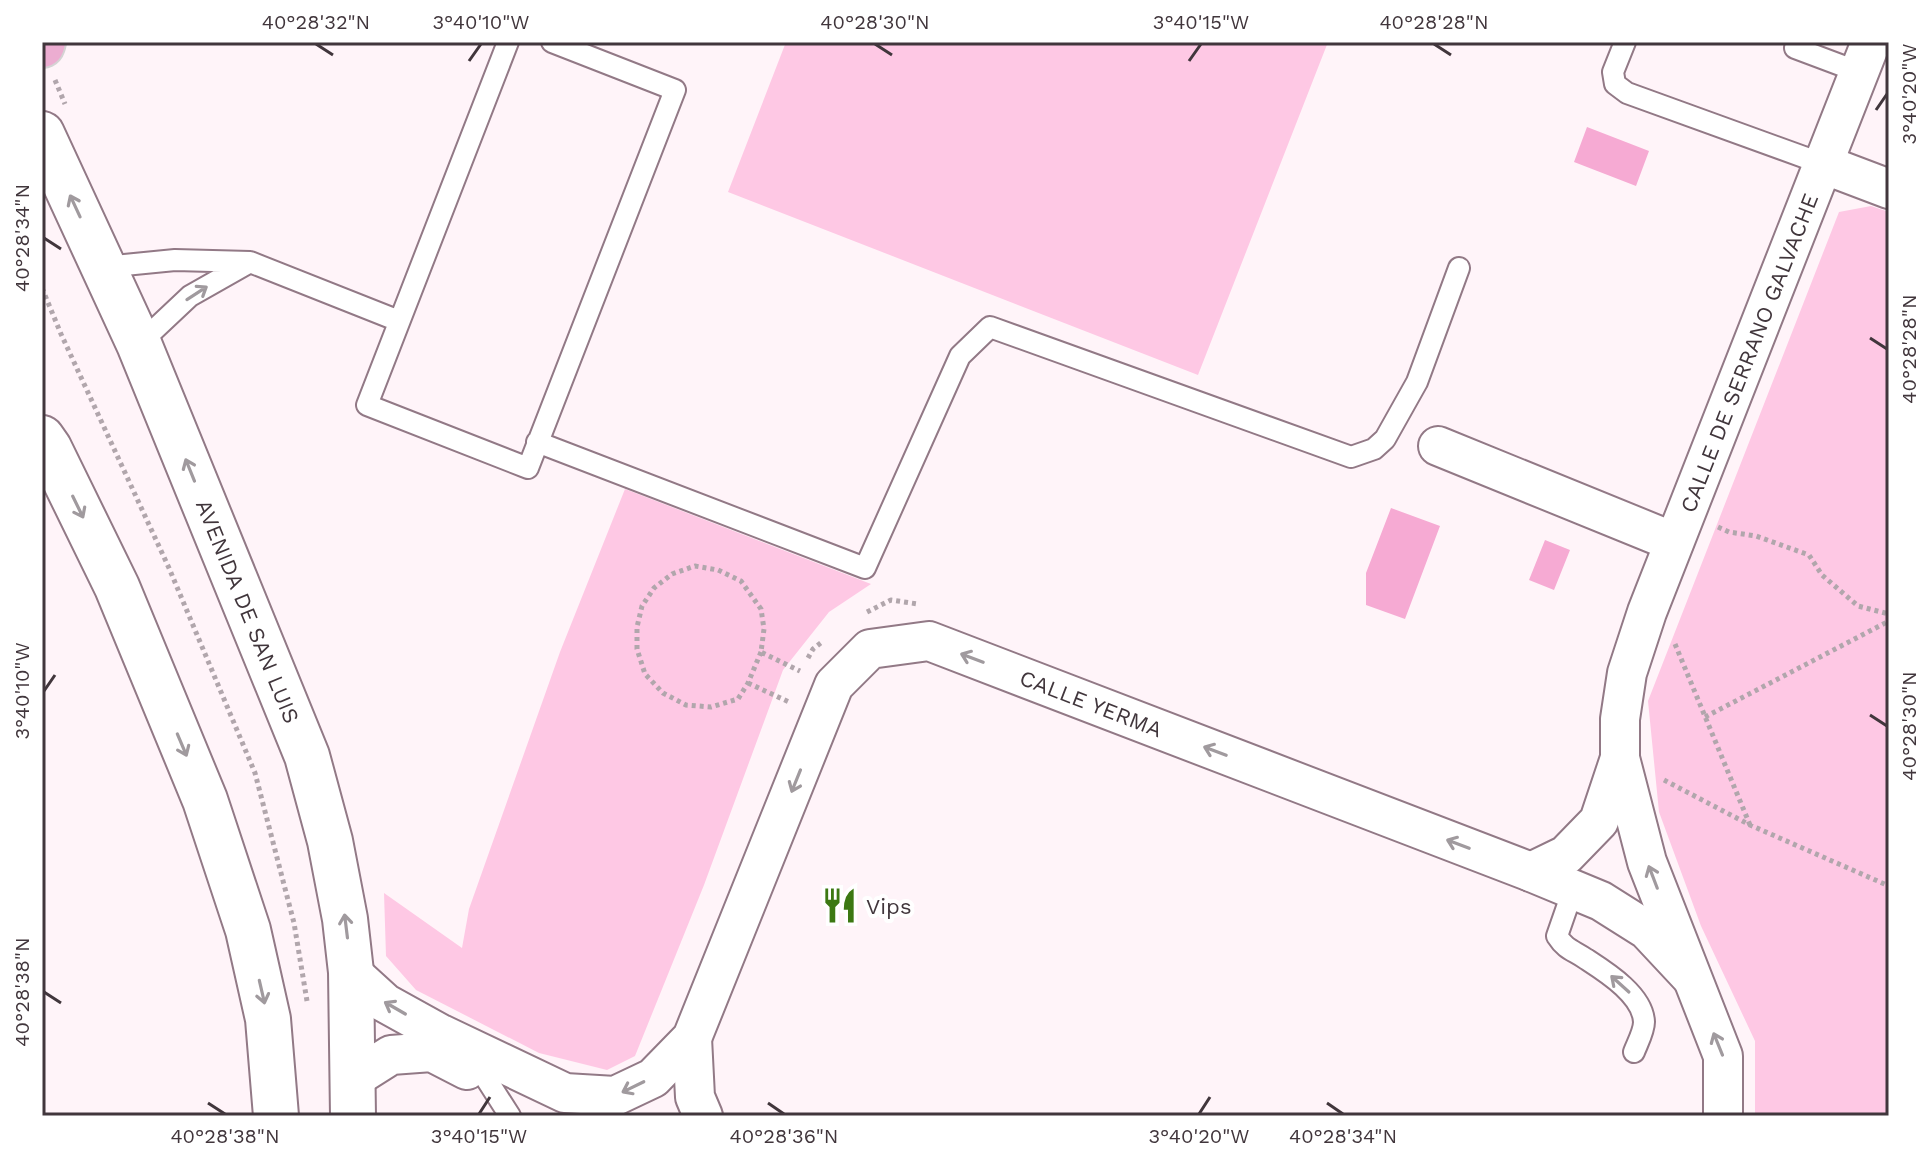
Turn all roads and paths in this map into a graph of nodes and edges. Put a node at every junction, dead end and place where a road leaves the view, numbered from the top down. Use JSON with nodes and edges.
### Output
{"nodes":[{"id":1,"x":508,"y":42,"type":"edge"},
{"id":2,"x":552,"y":42,"type":"edge"},
{"id":3,"x":1625,"y":42,"type":"edge"},
{"id":4,"x":1795,"y":48,"type":"dead end"},
{"id":5,"x":1865,"y":57,"type":"edge"},
{"id":6,"x":42,"y":134,"type":"edge"},
{"id":7,"x":1823,"y":164,"type":"junction"},
{"id":8,"x":1889,"y":189,"type":"edge"},
{"id":9,"x":250,"y":262,"type":"junction"},
{"id":10,"x":104,"y":267,"type":"junction"},
{"id":11,"x":1459,"y":268,"type":"dead end"},
{"id":12,"x":399,"y":321,"type":"junction"},
{"id":13,"x":139,"y":344,"type":"junction"},
{"id":14,"x":42,"y":438,"type":"edge"},
{"id":15,"x":537,"y":442,"type":"junction"},
{"id":16,"x":1438,"y":446,"type":"dead end"},
{"id":17,"x":1680,"y":528,"type":"junction"},
{"id":18,"x":925,"y":606,"type":"dead end"},
{"id":19,"x":1647,"y":612,"type":"junction"},
{"id":20,"x":1889,"y":614,"type":"edge"},
{"id":21,"x":858,"y":617,"type":"dead end"},
{"id":22,"x":1889,"y":621,"type":"edge"},
{"id":23,"x":824,"y":640,"type":"dead end"},
{"id":24,"x":761,"y":652,"type":"junction"},
{"id":25,"x":800,"y":671,"type":"junction"},
{"id":26,"x":797,"y":681,"type":"dead end"},
{"id":27,"x":748,"y":683,"type":"junction"},
{"id":28,"x":793,"y":692,"type":"dead end"},
{"id":29,"x":1705,"y":717,"type":"junction"},
{"id":30,"x":1620,"y":758,"type":"junction"},
{"id":31,"x":1750,"y":825,"type":"junction"},
{"id":32,"x":1531,"y":872,"type":"junction"},
{"id":33,"x":1889,"y":886,"type":"edge"},
{"id":34,"x":1573,"y":890,"type":"junction"},
{"id":35,"x":351,"y":972,"type":"junction"},
{"id":36,"x":1690,"y":976,"type":"junction"},
{"id":37,"x":692,"y":1038,"type":"junction"},
{"id":38,"x":1634,"y":1052,"type":"dead end"},
{"id":39,"x":487,"y":1080,"type":"junction"},
{"id":40,"x":353,"y":1098,"type":"edge"},
{"id":41,"x":276,"y":1116,"type":"edge"},
{"id":42,"x":510,"y":1116,"type":"edge"},
{"id":43,"x":574,"y":1116,"type":"edge"},
{"id":44,"x":703,"y":1116,"type":"edge"},
{"id":45,"x":1723,"y":1116,"type":"edge"}],
"edges":[{"from":1,"to":12,"type":"lane"},
{"from":2,"to":15,"type":"lane"},
{"from":3,"to":7,"type":"lane"},
{"from":4,"to":5,"type":"lane"},
{"from":5,"to":7,"type":"street","name":"CALLE DE SERRANO GALVACHE"},
{"from":10,"to":6,"type":"street","name":"AVENIDA DE SAN LUIS","one_way":true},
{"from":7,"to":8,"type":"street","name":"CALLE DE SERRANO GALVACHE"},
{"from":7,"to":17,"type":"street","name":"CALLE DE SERRANO GALVACHE"},
{"from":9,"to":10,"type":"lane"},
{"from":9,"to":12,"type":"lane"},
{"from":13,"to":9,"type":"lane","one_way":true},
{"from":10,"to":13,"type":"street","name":"AVENIDA DE SAN LUIS"},
{"from":11,"to":15,"type":"lane"},
{"from":12,"to":15,"type":"lane"},
{"from":35,"to":13,"type":"street","name":"AVENIDA DE SAN LUIS","one_way":true},
{"from":14,"to":41,"type":"street","one_way":true},
{"from":16,"to":17,"type":"street","name":"CALLE DE SERRANO GALVACHE"},
{"from":17,"to":19,"type":"street","name":"CALLE DE SERRANO GALVACHE"},
{"from":17,"to":20,"type":"path"},
{"from":18,"to":21,"type":"path"},
{"from":19,"to":29,"type":"path"},
{"from":19,"to":30,"type":"street","name":"CALLE DE SERRANO GALVACHE"},
{"from":22,"to":29,"type":"path"},
{"from":23,"to":25,"type":"path"},
{"from":24,"to":25,"type":"path"},
{"from":24,"to":27,"type":"path"},
{"from":24,"to":27,"type":"path"},
{"from":25,"to":26,"type":"path"},
{"from":27,"to":28,"type":"path"},
{"from":29,"to":31,"type":"path"},
{"from":30,"to":31,"type":"path"},
{"from":30,"to":32,"type":"street","name":"CALLE DE SERRANO GALVACHE"},
{"from":36,"to":30,"type":"street","name":"CALLE DE SERRANO GALVACHE","one_way":true},
{"from":31,"to":33,"type":"path"},
{"from":32,"to":34,"type":"street","name":"CALLE YERMA"},
{"from":32,"to":37,"type":"street","name":"CALLE YERMA","one_way":true},
{"from":34,"to":36,"type":"street","name":"CALLE YERMA"},
{"from":38,"to":34,"type":"lane","one_way":true},
{"from":37,"to":35,"type":"street","one_way":true},
{"from":35,"to":40,"type":"street","name":"AVENIDA DE SAN LUIS"},
{"from":45,"to":36,"type":"street","name":"CALLE DE SERRANO GALVACHE","one_way":true},
{"from":37,"to":44,"type":"street"},
{"from":39,"to":40,"type":"street"},
{"from":39,"to":42,"type":"lane"},
{"from":39,"to":43,"type":"street"}]}
